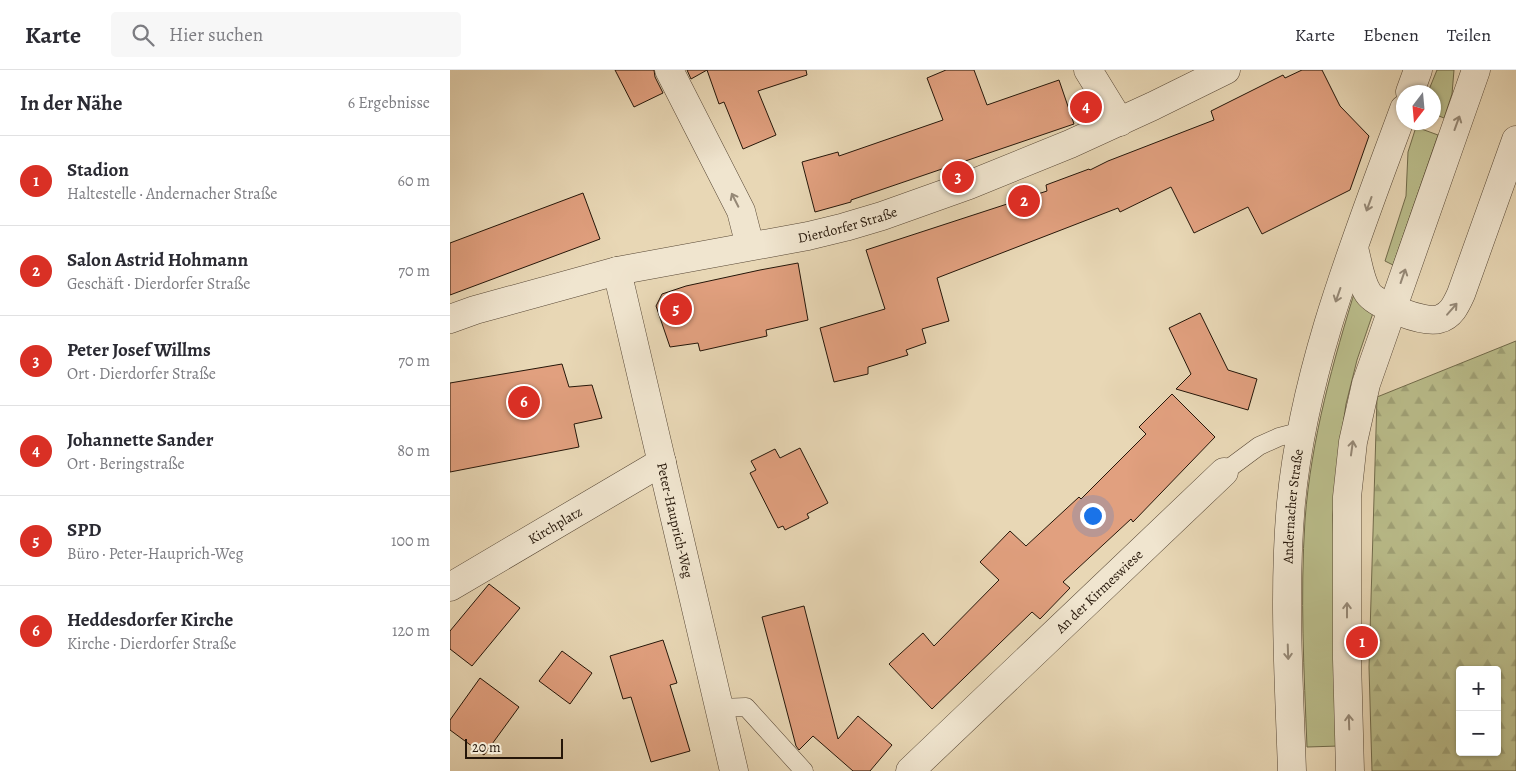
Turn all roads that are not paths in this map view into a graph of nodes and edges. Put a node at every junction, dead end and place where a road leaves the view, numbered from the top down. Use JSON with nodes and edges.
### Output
{"nodes":[{"id":1,"x":669,"y":70,"type":"edge"},
{"id":2,"x":1088,"y":70,"type":"edge"},
{"id":3,"x":1226,"y":70,"type":"edge"},
{"id":4,"x":1418,"y":70,"type":"edge"},
{"id":5,"x":1476,"y":70,"type":"edge"},
{"id":6,"x":1413,"y":85,"type":"edge"},
{"id":7,"x":1120,"y":122,"type":"junction"},
{"id":8,"x":1396,"y":130,"type":"edge"},
{"id":9,"x":1516,"y":140,"type":"edge"},
{"id":10,"x":750,"y":246,"type":"junction"},
{"id":11,"x":1354,"y":248,"type":"junction"},
{"id":12,"x":618,"y":271,"type":"junction"},
{"id":13,"x":1392,"y":308,"type":"junction"},
{"id":14,"x":450,"y":319,"type":"edge"},
{"id":15,"x":1302,"y":431,"type":"junction"},
{"id":16,"x":662,"y":462,"type":"junction"},
{"id":17,"x":1224,"y":472,"type":"joint"},
{"id":18,"x":450,"y":587,"type":"edge"},
{"id":19,"x":720,"y":708,"type":"junction"},
{"id":20,"x":734,"y":771,"type":"edge"},
{"id":21,"x":804,"y":771,"type":"edge"},
{"id":22,"x":910,"y":771,"type":"edge"},
{"id":23,"x":1292,"y":771,"type":"edge"},
{"id":24,"x":1350,"y":771,"type":"edge"}],
"edges":[{"from":10,"to":1,"type":"street","one_way":true},
{"from":2,"to":7,"type":"street"},
{"from":3,"to":7,"type":"street","name":"Dierdorfer Straße"},
{"from":4,"to":6,"type":"street"},
{"from":13,"to":5,"type":"street","one_way":true},
{"from":7,"to":10,"type":"street","name":"Dierdorfer Straße"},
{"from":8,"to":11,"type":"street","name":"Andernacher Straße","one_way":true},
{"from":13,"to":9,"type":"street","one_way":true},
{"from":10,"to":12,"type":"street","name":"Dierdorfer Straße"},
{"from":11,"to":13,"type":"street"},
{"from":11,"to":15,"type":"street","name":"Andernacher Straße","one_way":true},
{"from":12,"to":14,"type":"street","name":"Dierdorfer Straße"},
{"from":12,"to":16,"type":"street","name":"Peter-Hauprich-Weg"},
{"from":24,"to":13,"type":"street","one_way":true},
{"from":15,"to":17,"type":"lane","name":"An der Kirmeswiese"},
{"from":15,"to":23,"type":"street","name":"Andernacher Straße","one_way":true},
{"from":16,"to":18,"type":"street","name":"Kirchplatz"},
{"from":16,"to":19,"type":"street","name":"Peter-Hauprich-Weg"},
{"from":17,"to":22,"type":"street","name":"An der Kirmeswiese"},
{"from":19,"to":20,"type":"street","name":"Peter-Hauprich-Weg"},
{"from":19,"to":21,"type":"lane"}]}
